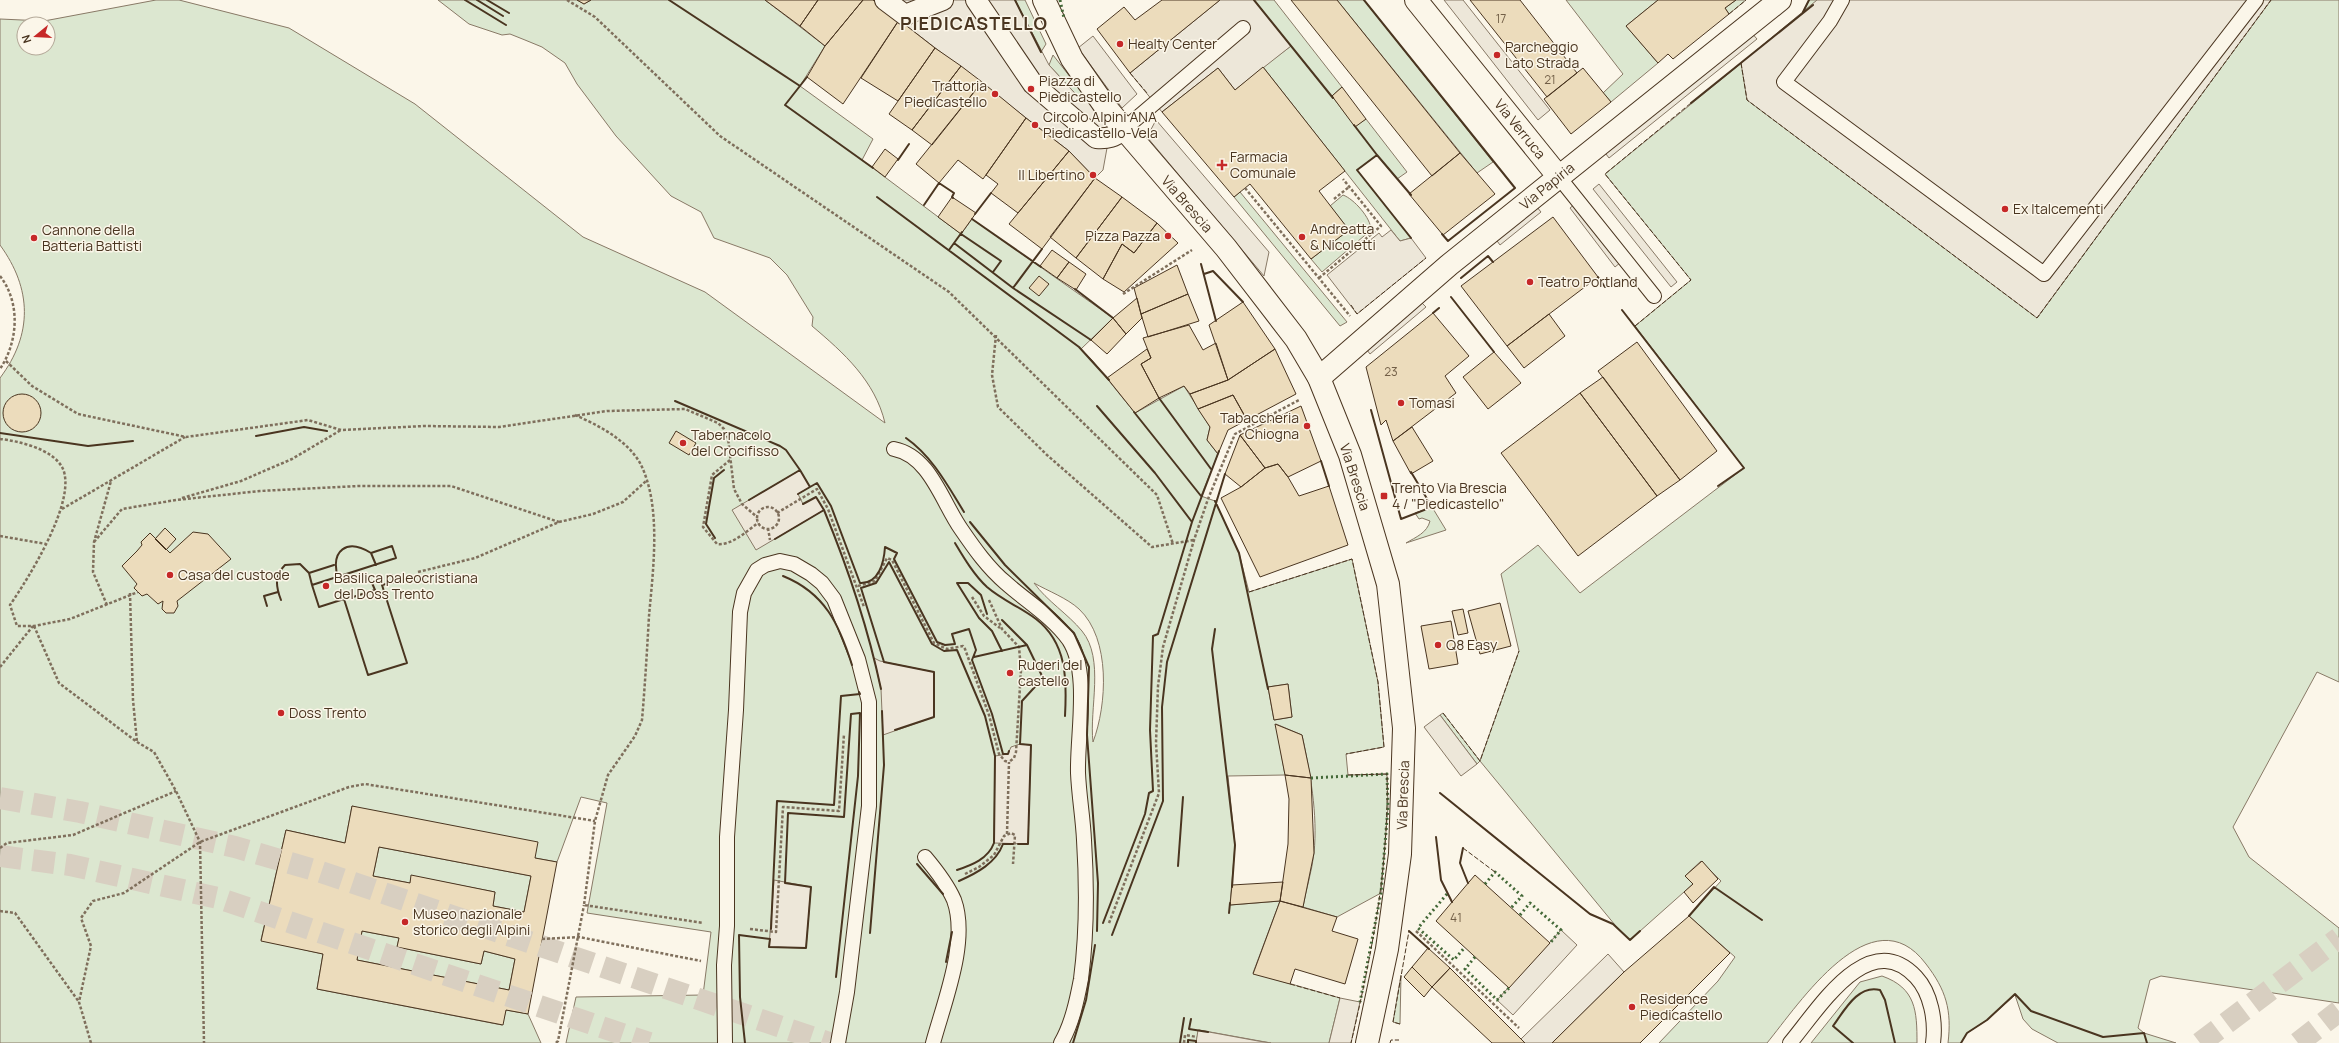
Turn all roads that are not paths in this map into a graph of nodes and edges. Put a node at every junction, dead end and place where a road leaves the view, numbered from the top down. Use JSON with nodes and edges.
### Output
{"nodes":[{"id":1,"x":885,"y":0,"type":"edge"},
{"id":2,"x":943,"y":0,"type":"edge"},
{"id":3,"x":976,"y":0,"type":"edge"},
{"id":4,"x":1044,"y":0,"type":"edge"},
{"id":5,"x":1416,"y":0,"type":"edge"},
{"id":6,"x":1780,"y":0,"type":"edge"},
{"id":7,"x":1842,"y":0,"type":"edge"},
{"id":8,"x":2256,"y":0,"type":"edge"},
{"id":9,"x":1243,"y":28,"type":"dead end"},
{"id":10,"x":1123,"y":130,"type":"junction"},
{"id":11,"x":1558,"y":176,"type":"junction"},
{"id":12,"x":1654,"y":296,"type":"dead end"},
{"id":13,"x":1319,"y":378,"type":"junction"},
{"id":14,"x":894,"y":448,"type":"dead end"},
{"id":15,"x":925,"y":857,"type":"dead end"},
{"id":16,"x":725,"y":1043,"type":"edge"},
{"id":17,"x":838,"y":1043,"type":"edge"},
{"id":18,"x":933,"y":1043,"type":"edge"},
{"id":19,"x":1061,"y":1043,"type":"edge"},
{"id":20,"x":1367,"y":1043,"type":"edge"},
{"id":21,"x":1790,"y":1043,"type":"edge"},
{"id":22,"x":1933,"y":1043,"type":"edge"}],
"edges":[{"from":1,"to":2,"type":"street"},
{"from":3,"to":10,"type":"street"},
{"from":4,"to":10,"type":"street","name":"Via Brescia"},
{"from":5,"to":11,"type":"street","name":"Via Verruca"},
{"from":6,"to":11,"type":"street","name":"Via Papiria"},
{"from":7,"to":8,"type":"lane"},
{"from":9,"to":10,"type":"lane"},
{"from":10,"to":13,"type":"street","name":"Via Brescia"},
{"from":11,"to":12,"type":"lane","name":"Via Verruca"},
{"from":11,"to":13,"type":"street","name":"Via Papiria"},
{"from":13,"to":20,"type":"street","name":"Via Brescia"},
{"from":14,"to":19,"type":"lane"},
{"from":15,"to":18,"type":"lane"},
{"from":16,"to":17,"type":"lane"},
{"from":21,"to":22,"type":"lane"}]}
